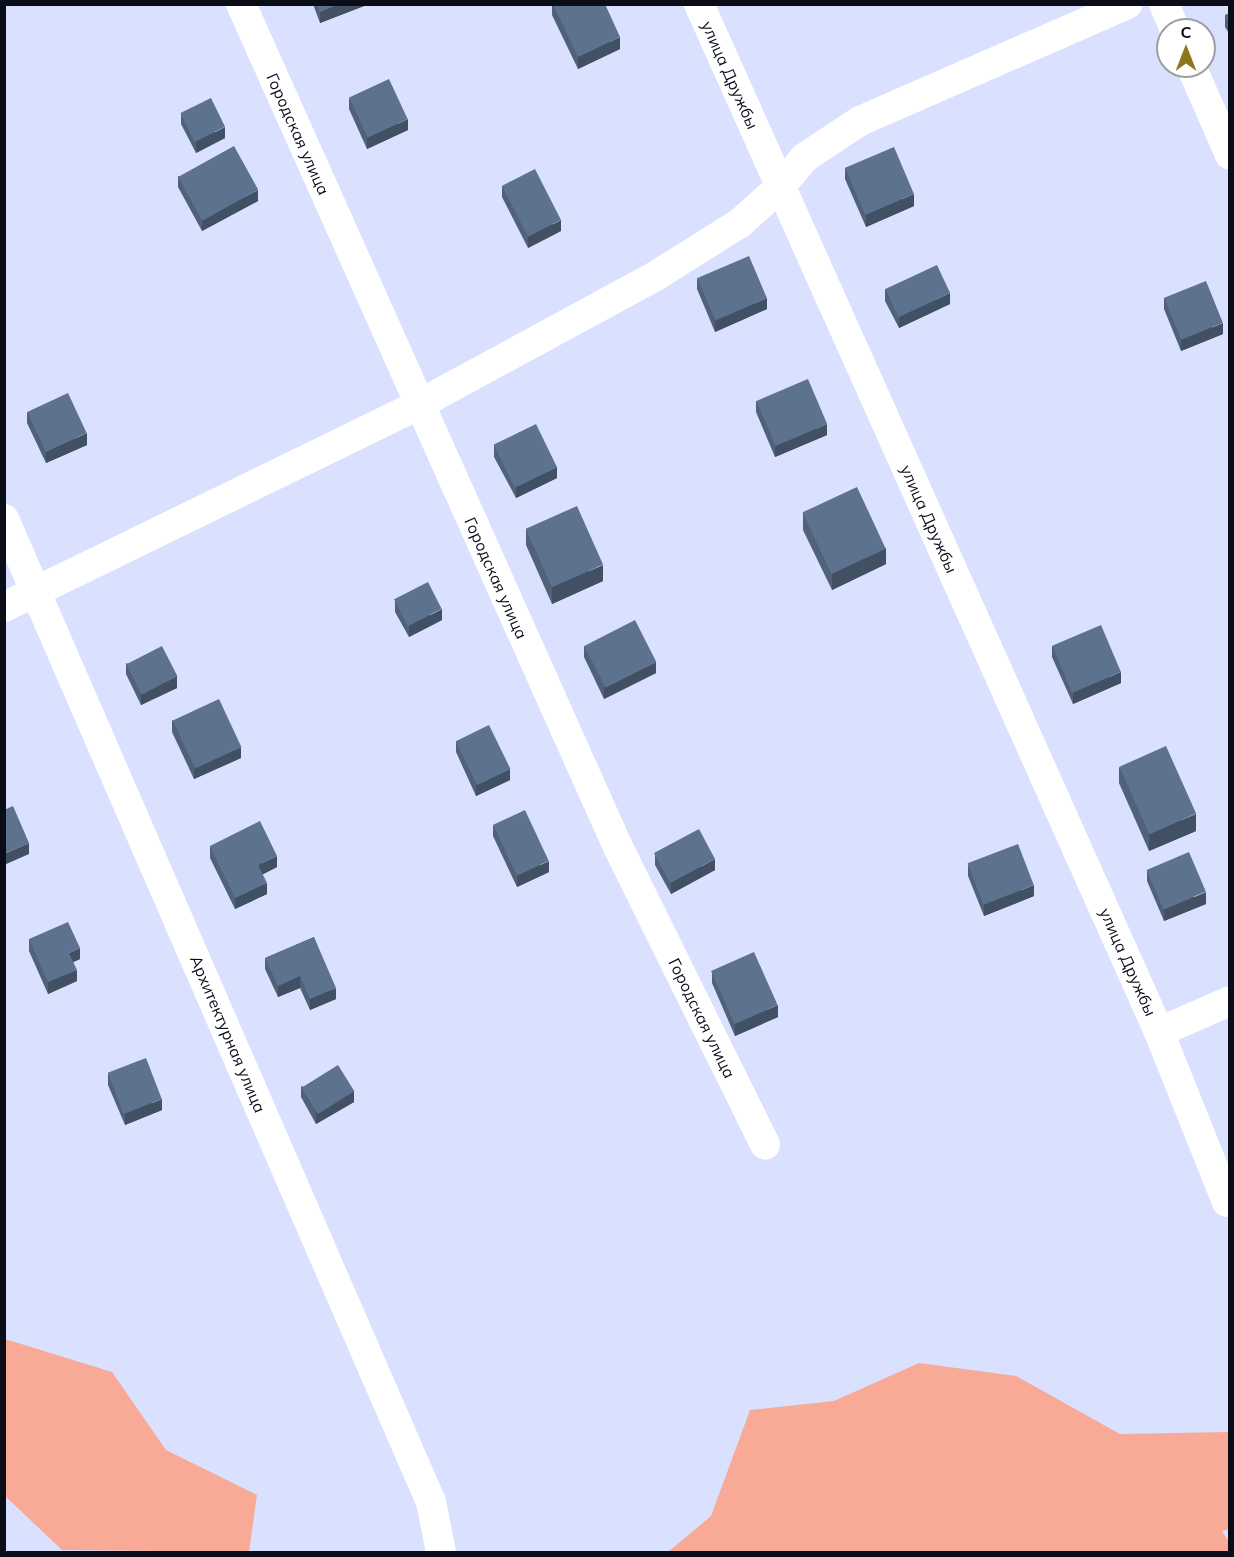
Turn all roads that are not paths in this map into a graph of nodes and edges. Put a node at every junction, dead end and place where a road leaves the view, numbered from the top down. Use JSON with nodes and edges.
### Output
{"nodes":[{"id":1,"x":241,"y":4,"type":"edge"},
{"id":2,"x":699,"y":4,"type":"edge"},
{"id":3,"x":1128,"y":4,"type":"edge"},
{"id":4,"x":1164,"y":4,"type":"edge"},
{"id":5,"x":1170,"y":18,"type":"edge"},
{"id":6,"x":1196,"y":78,"type":"edge"},
{"id":7,"x":1230,"y":155,"type":"edge"},
{"id":8,"x":780,"y":188,"type":"junction"},
{"id":9,"x":418,"y":405,"type":"junction"},
{"id":10,"x":4,"y":519,"type":"edge"},
{"id":11,"x":37,"y":592,"type":"junction"},
{"id":12,"x":4,"y":607,"type":"edge"},
{"id":13,"x":1230,"y":1001,"type":"edge"},
{"id":14,"x":1159,"y":1032,"type":"junction"},
{"id":15,"x":765,"y":1145,"type":"dead end"},
{"id":16,"x":1227,"y":1202,"type":"dead end"},
{"id":17,"x":441,"y":1552,"type":"edge"}],
"edges":[{"from":1,"to":9,"type":"street","name":"Городская улица"},
{"from":2,"to":8,"type":"street","name":"улица Дружбы"},
{"from":3,"to":8,"type":"street"},
{"from":4,"to":5,"type":"street"},
{"from":6,"to":7,"type":"street"},
{"from":8,"to":9,"type":"street"},
{"from":8,"to":14,"type":"street","name":"улица Дружбы"},
{"from":9,"to":11,"type":"street"},
{"from":9,"to":15,"type":"street","name":"Городская улица"},
{"from":10,"to":11,"type":"street","name":"Архитектурная улица"},
{"from":11,"to":12,"type":"street"},
{"from":11,"to":17,"type":"street","name":"Архитектурная улица"},
{"from":13,"to":14,"type":"street"},
{"from":14,"to":16,"type":"street","name":"улица Дружбы"}]}
